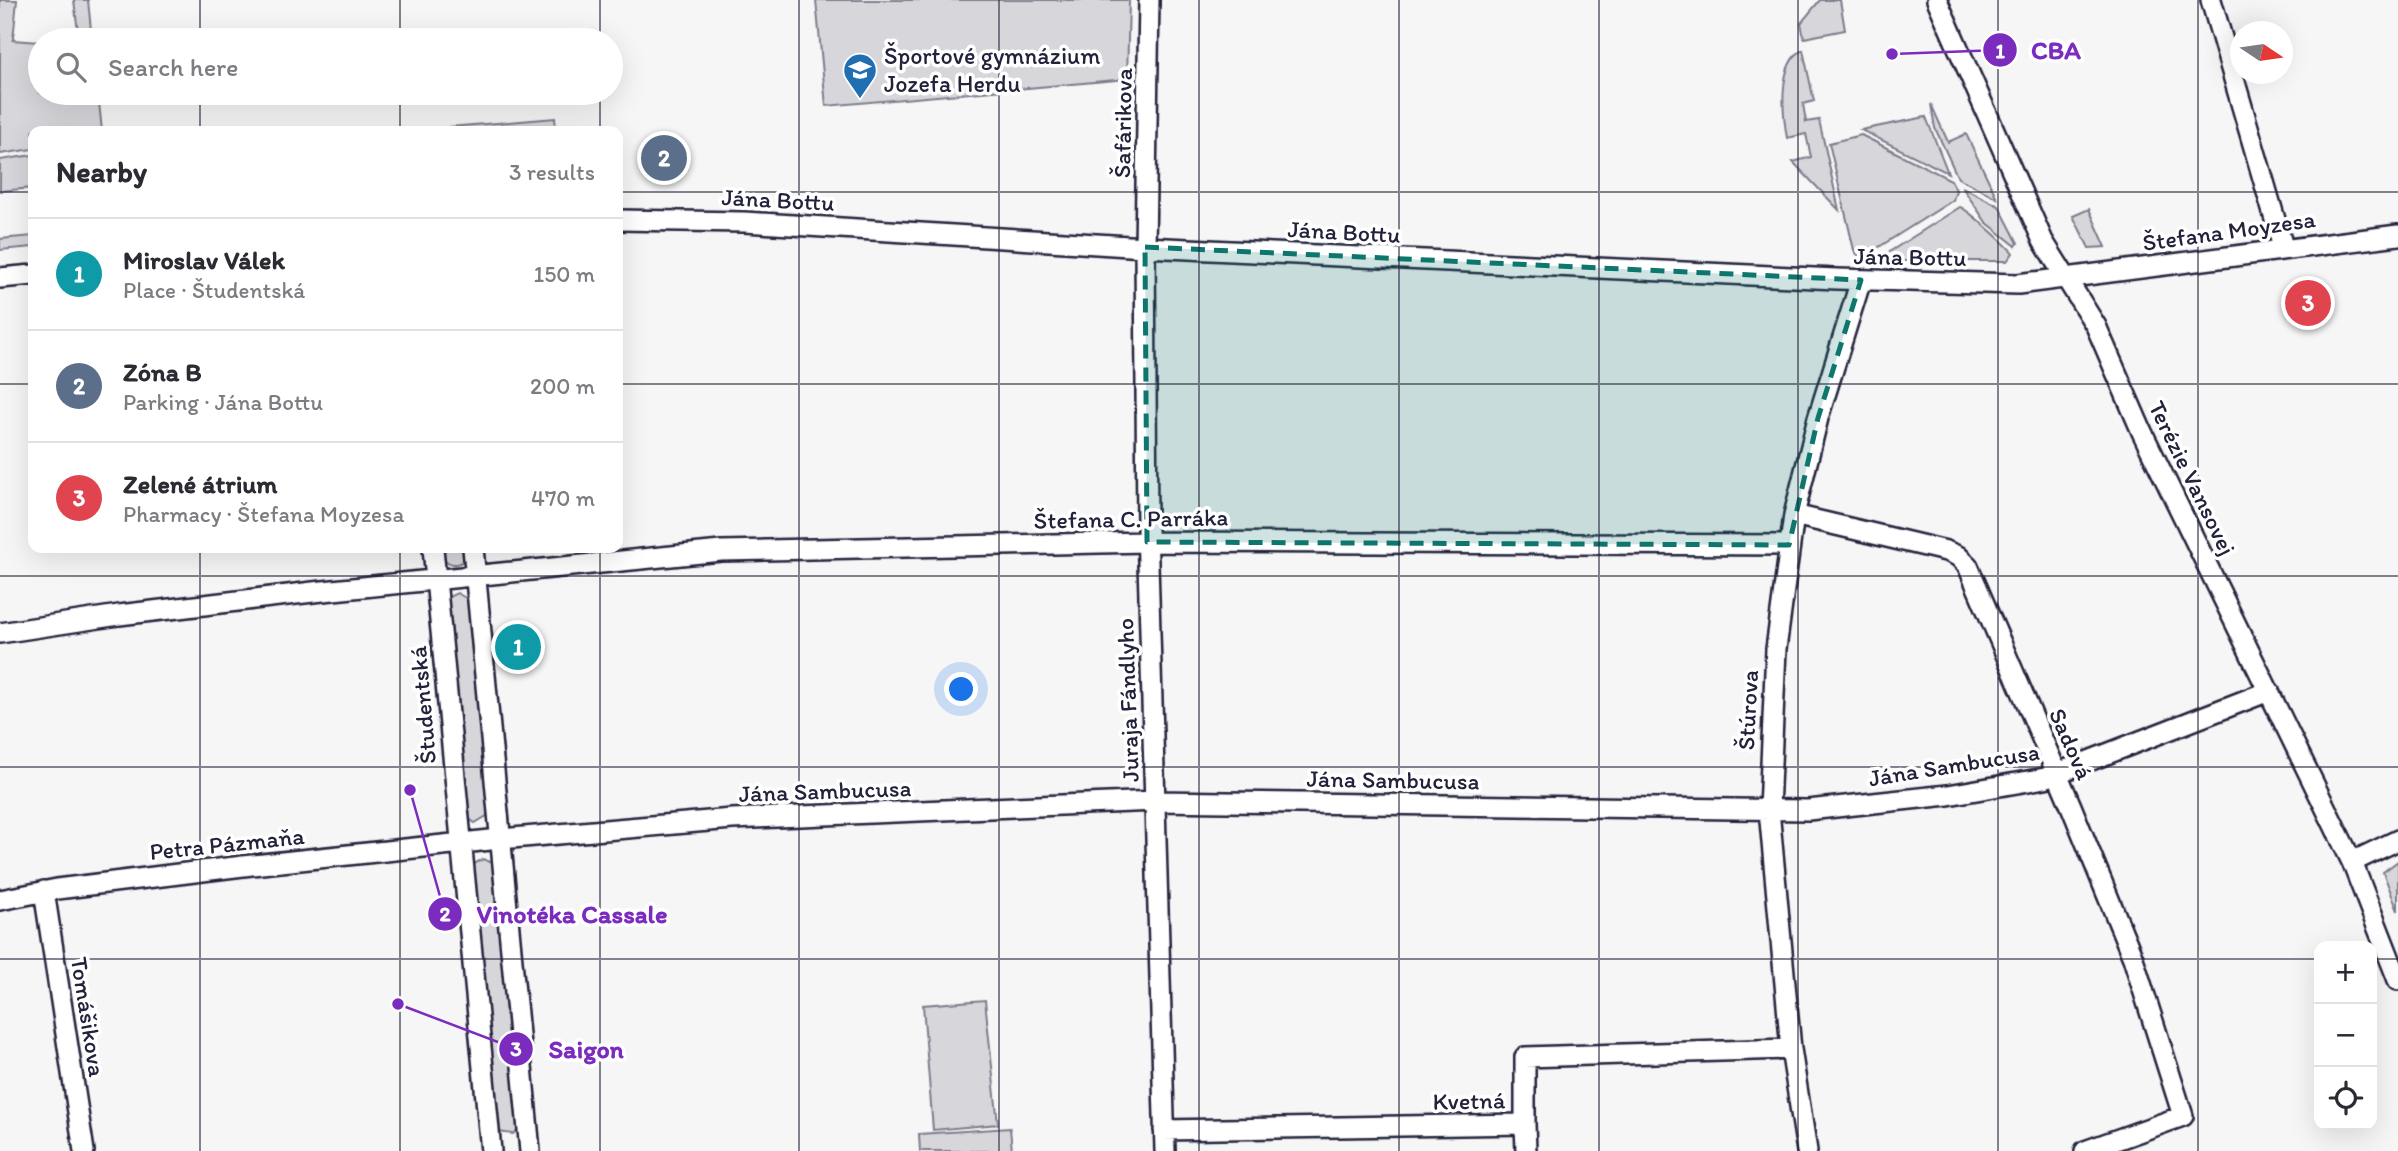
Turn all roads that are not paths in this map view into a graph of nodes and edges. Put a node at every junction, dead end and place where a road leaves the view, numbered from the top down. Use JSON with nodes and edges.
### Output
{"nodes":[{"id":1,"x":1149,"y":0,"type":"edge"},
{"id":2,"x":1937,"y":0,"type":"edge"},
{"id":3,"x":2211,"y":0,"type":"edge"},
{"id":4,"x":623,"y":219,"type":"edge"},
{"id":5,"x":2398,"y":235,"type":"edge"},
{"id":6,"x":1145,"y":247,"type":"junction"},
{"id":7,"x":2283,"y":247,"type":"junction"},
{"id":8,"x":28,"y":275,"type":"edge"},
{"id":9,"x":0,"y":278,"type":"edge"},
{"id":10,"x":2068,"y":279,"type":"junction"},
{"id":11,"x":1861,"y":280,"type":"junction"},
{"id":12,"x":1794,"y":515,"type":"junction"},
{"id":13,"x":1147,"y":542,"type":"junction"},
{"id":14,"x":1789,"y":545,"type":"junction"},
{"id":15,"x":433,"y":553,"type":"edge"},
{"id":16,"x":473,"y":553,"type":"edge"},
{"id":17,"x":475,"y":577,"type":"junction"},
{"id":18,"x":436,"y":581,"type":"junction"},
{"id":19,"x":0,"y":633,"type":"edge"},
{"id":20,"x":2269,"y":691,"type":"junction"},
{"id":21,"x":2057,"y":774,"type":"junction"},
{"id":22,"x":1156,"y":801,"type":"junction"},
{"id":23,"x":1769,"y":810,"type":"junction"},
{"id":24,"x":499,"y":839,"type":"junction"},
{"id":25,"x":2398,"y":840,"type":"edge"},
{"id":26,"x":460,"y":843,"type":"junction"},
{"id":27,"x":2353,"y":862,"type":"junction"},
{"id":28,"x":44,"y":891,"type":"junction"},
{"id":29,"x":0,"y":900,"type":"edge"},
{"id":30,"x":2398,"y":980,"type":"edge"},
{"id":31,"x":1791,"y":1049,"type":"junction"},
{"id":32,"x":1525,"y":1124,"type":"junction"},
{"id":33,"x":1164,"y":1130,"type":"junction"},
{"id":34,"x":84,"y":1151,"type":"edge"},
{"id":35,"x":491,"y":1151,"type":"edge"},
{"id":36,"x":530,"y":1151,"type":"edge"},
{"id":37,"x":1165,"y":1151,"type":"edge"},
{"id":38,"x":1526,"y":1151,"type":"edge"},
{"id":39,"x":1807,"y":1151,"type":"edge"},
{"id":40,"x":2085,"y":1151,"type":"edge"}],
"edges":[{"from":1,"to":6,"type":"street","name":"Šafárikova"},
{"from":2,"to":10,"type":"street","name":"Terézie Vansovej"},
{"from":3,"to":7,"type":"street"},
{"from":4,"to":6,"type":"street","name":"Jána Bottu"},
{"from":5,"to":7,"type":"street","name":"Štefana Moyzesa"},
{"from":6,"to":11,"type":"street","name":"Jána Bottu"},
{"from":6,"to":13,"type":"street","name":"Juraja Fándlyho"},
{"from":7,"to":10,"type":"street","name":"Štefana Moyzesa"},
{"from":8,"to":9,"type":"street"},
{"from":10,"to":11,"type":"street","name":"Jána Bottu"},
{"from":10,"to":20,"type":"street","name":"Terézie Vansovej"},
{"from":11,"to":12,"type":"street","name":"Štúrova"},
{"from":12,"to":14,"type":"street","name":"Štúrova"},
{"from":12,"to":21,"type":"street","name":"Sadová"},
{"from":13,"to":14,"type":"street","name":"Štefana C. Parráka"},
{"from":13,"to":17,"type":"street","name":"Štefana C. Parráka"},
{"from":13,"to":22,"type":"street","name":"Juraja Fándlyho"},
{"from":14,"to":23,"type":"street","name":"Štúrova"},
{"from":15,"to":18,"type":"street","name":"Študentská"},
{"from":16,"to":17,"type":"street"},
{"from":17,"to":18,"type":"street","name":"Štefana C. Parráka"},
{"from":17,"to":24,"type":"street"},
{"from":18,"to":19,"type":"street","name":"Štefana C. Parráka"},
{"from":18,"to":26,"type":"street","name":"Študentská"},
{"from":20,"to":21,"type":"street","name":"Jána Sambucusa"},
{"from":20,"to":27,"type":"street","name":"Terézie Vansovej"},
{"from":21,"to":23,"type":"street","name":"Jána Sambucusa"},
{"from":21,"to":40,"type":"street","name":"Sadová"},
{"from":22,"to":23,"type":"street","name":"Jána Sambucusa"},
{"from":22,"to":24,"type":"street","name":"Jána Sambucusa"},
{"from":22,"to":33,"type":"street","name":"Juraja Fándlyho"},
{"from":23,"to":31,"type":"street","name":"Štúrova"},
{"from":24,"to":26,"type":"street","name":"Jána Sambucusa"},
{"from":24,"to":36,"type":"street"},
{"from":25,"to":27,"type":"street"},
{"from":26,"to":28,"type":"street","name":"Petra Pázmaňa"},
{"from":26,"to":35,"type":"street","name":"Študentská"},
{"from":27,"to":30,"type":"street","name":"Terézie Vansovej"},
{"from":28,"to":29,"type":"street","name":"Petra Pázmaňa"},
{"from":28,"to":34,"type":"street","name":"Tomášikova"},
{"from":31,"to":32,"type":"street","name":"Kvetná"},
{"from":31,"to":39,"type":"street","name":"Štúrova"},
{"from":32,"to":33,"type":"street","name":"Kvetná"},
{"from":32,"to":38,"type":"street"},
{"from":33,"to":37,"type":"street","name":"Juraja Fándlyho"}]}
